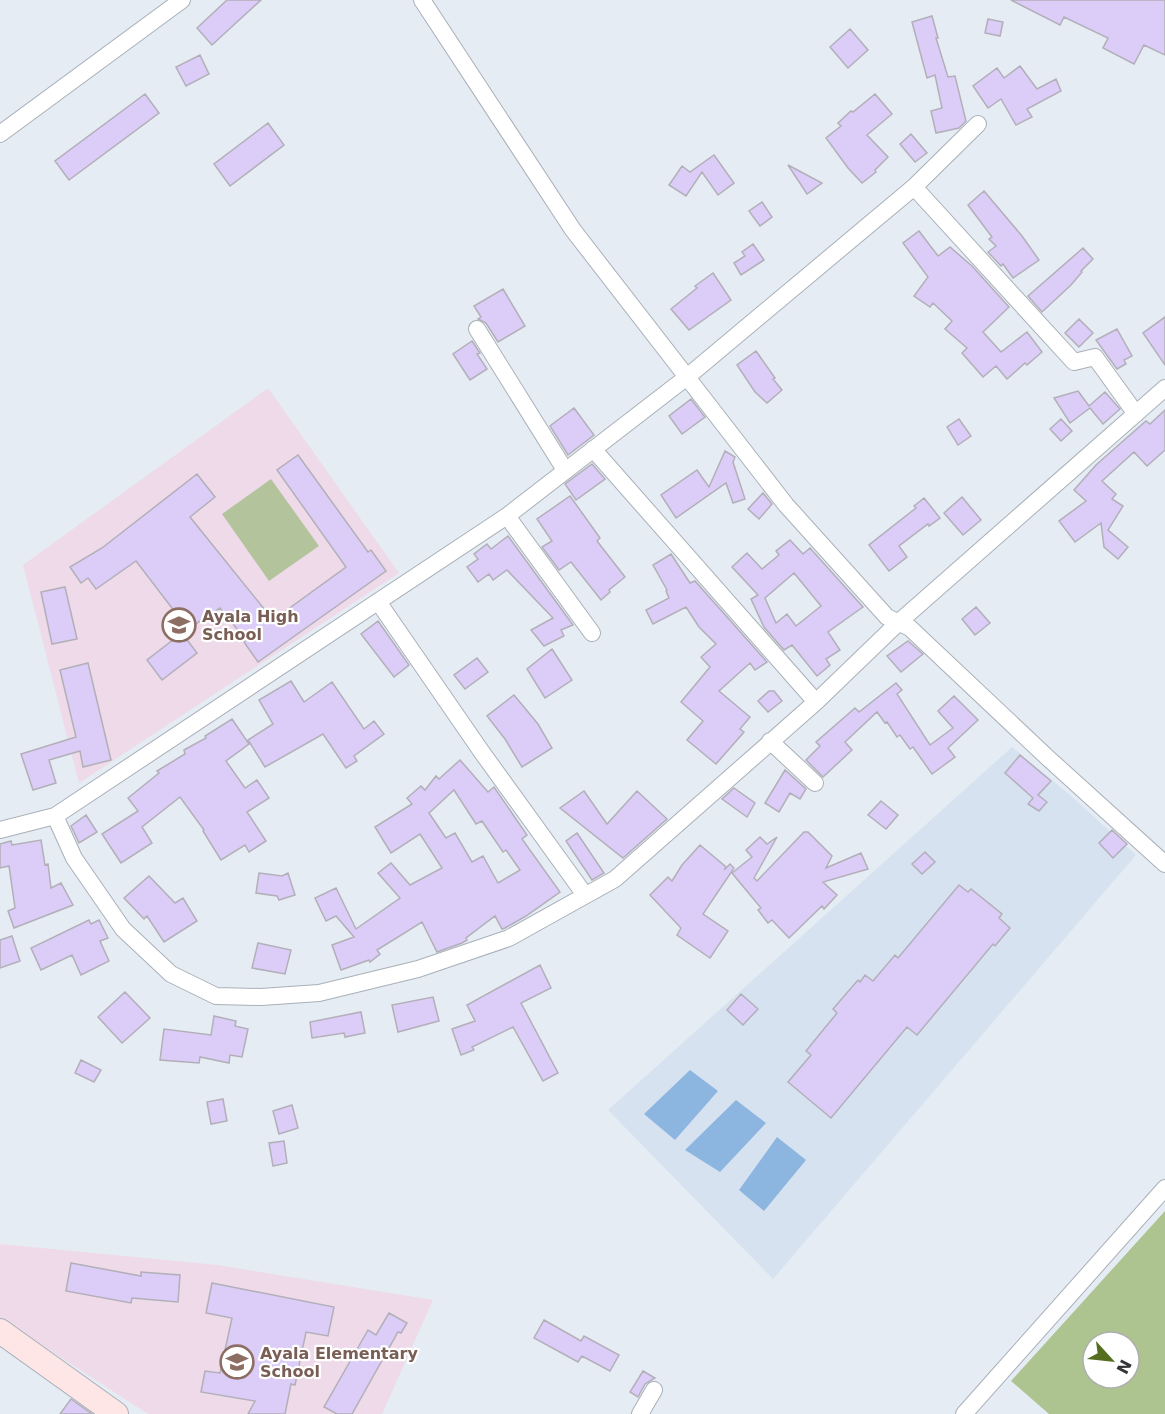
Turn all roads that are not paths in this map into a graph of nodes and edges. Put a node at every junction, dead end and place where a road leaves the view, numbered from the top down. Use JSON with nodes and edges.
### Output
{"nodes":[{"id":1,"x":182,"y":0,"type":"edge"},
{"id":2,"x":422,"y":0,"type":"edge"},
{"id":3,"x":978,"y":124,"type":"dead end"},
{"id":4,"x":0,"y":134,"type":"edge"},
{"id":5,"x":914,"y":186,"type":"junction"},
{"id":6,"x":477,"y":329,"type":"dead end"},
{"id":7,"x":687,"y":377,"type":"junction"},
{"id":8,"x":1165,"y":388,"type":"edge"},
{"id":9,"x":1136,"y":414,"type":"junction"},
{"id":10,"x":593,"y":449,"type":"junction"},
{"id":11,"x":565,"y":470,"type":"junction"},
{"id":12,"x":507,"y":516,"type":"junction"},
{"id":13,"x":379,"y":603,"type":"junction"},
{"id":14,"x":899,"y":622,"type":"junction"},
{"id":15,"x":592,"y":633,"type":"dead end"},
{"id":16,"x":816,"y":702,"type":"junction"},
{"id":17,"x":770,"y":741,"type":"junction"},
{"id":18,"x":815,"y":783,"type":"dead end"},
{"id":19,"x":55,"y":816,"type":"junction"},
{"id":20,"x":0,"y":830,"type":"edge"},
{"id":21,"x":1165,"y":864,"type":"edge"},
{"id":22,"x":585,"y":895,"type":"junction"},
{"id":23,"x":1165,"y":1188,"type":"edge"},
{"id":24,"x":0,"y":1331,"type":"edge"},
{"id":25,"x":654,"y":1390,"type":"dead end"},
{"id":26,"x":116,"y":1414,"type":"edge"},
{"id":27,"x":640,"y":1414,"type":"edge"},
{"id":28,"x":964,"y":1414,"type":"edge"}],
"edges":[{"from":1,"to":4,"type":"street"},
{"from":2,"to":7,"type":"street"},
{"from":3,"to":5,"type":"street"},
{"from":5,"to":7,"type":"street"},
{"from":5,"to":9,"type":"street"},
{"from":6,"to":11,"type":"street"},
{"from":7,"to":10,"type":"street"},
{"from":7,"to":14,"type":"street"},
{"from":8,"to":9,"type":"street"},
{"from":9,"to":14,"type":"street"},
{"from":10,"to":11,"type":"street"},
{"from":10,"to":16,"type":"street"},
{"from":11,"to":12,"type":"street"},
{"from":12,"to":13,"type":"street"},
{"from":12,"to":15,"type":"street"},
{"from":13,"to":19,"type":"street"},
{"from":13,"to":22,"type":"street"},
{"from":14,"to":16,"type":"street"},
{"from":14,"to":21,"type":"street"},
{"from":16,"to":17,"type":"street"},
{"from":17,"to":18,"type":"street"},
{"from":17,"to":22,"type":"street"},
{"from":19,"to":20,"type":"street"},
{"from":19,"to":22,"type":"street"},
{"from":23,"to":28,"type":"street"},
{"from":24,"to":26,"type":"street"},
{"from":25,"to":27,"type":"street"}]}
